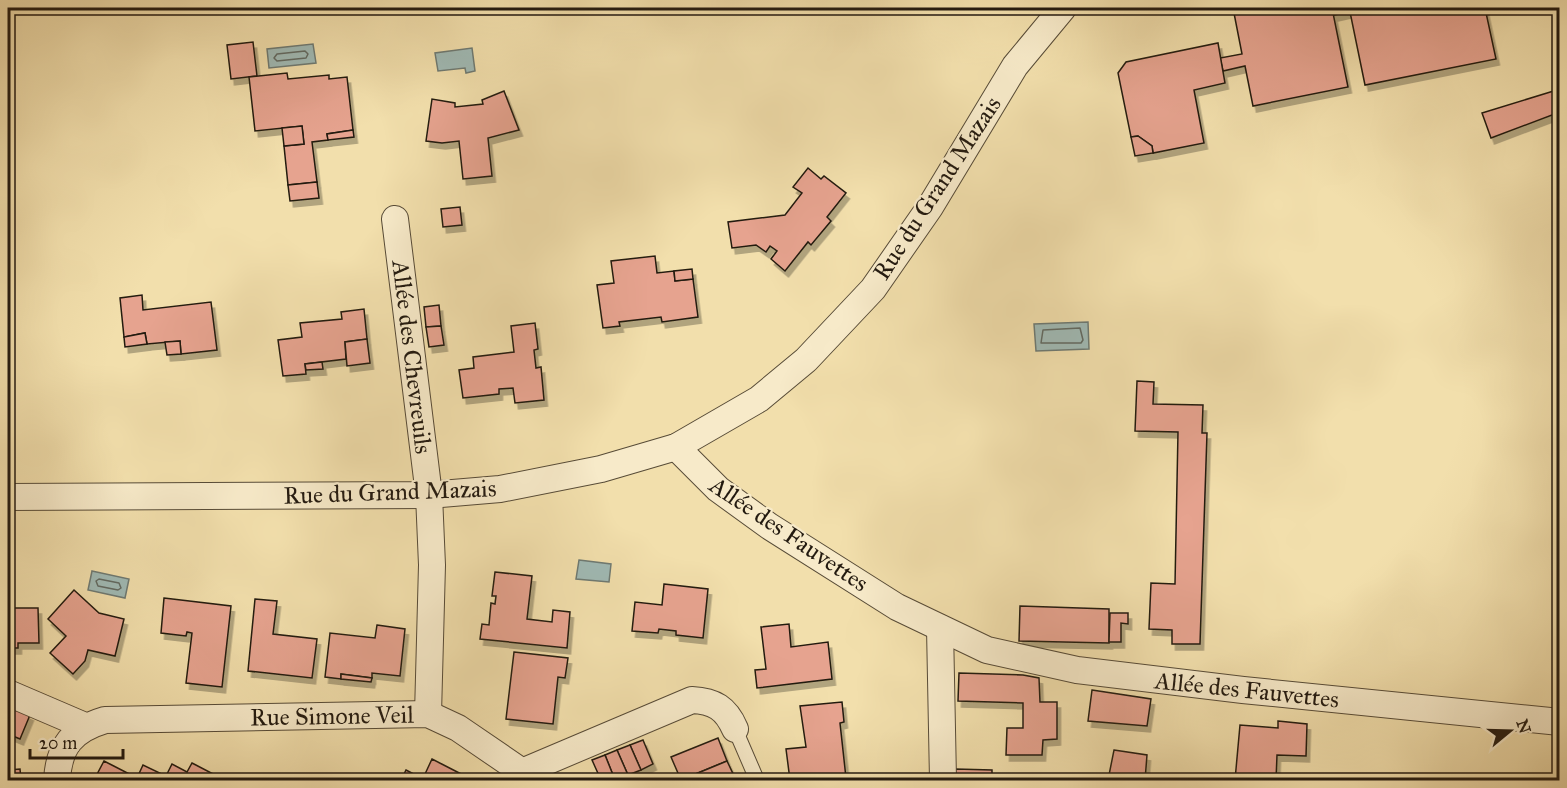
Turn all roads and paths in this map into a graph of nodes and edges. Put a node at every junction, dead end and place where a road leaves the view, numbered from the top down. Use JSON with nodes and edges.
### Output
{"nodes":[{"id":1,"x":1063,"y":8,"type":"edge"},
{"id":2,"x":395,"y":219,"type":"dead end"},
{"id":3,"x":676,"y":447,"type":"junction"},
{"id":4,"x":429,"y":495,"type":"junction"},
{"id":5,"x":8,"y":497,"type":"edge"},
{"id":6,"x":940,"y":628,"type":"junction"},
{"id":7,"x":8,"y":693,"type":"edge"},
{"id":8,"x":429,"y":714,"type":"junction"},
{"id":9,"x":1560,"y":722,"type":"edge"},
{"id":10,"x":85,"y":726,"type":"junction"},
{"id":11,"x":735,"y":729,"type":"joint"},
{"id":12,"x":528,"y":776,"type":"edge"},
{"id":13,"x":57,"y":780,"type":"edge"},
{"id":14,"x":757,"y":780,"type":"edge"},
{"id":15,"x":943,"y":780,"type":"edge"}],
"edges":[{"from":1,"to":3,"type":"street","name":"Rue du Grand Mazais"},
{"from":2,"to":4,"type":"street","name":"Allée des Chevreuils"},
{"from":3,"to":4,"type":"street","name":"Rue du Grand Mazais"},
{"from":3,"to":6,"type":"street","name":"Allée des Fauvettes"},
{"from":4,"to":5,"type":"street","name":"Rue du Grand Mazais"},
{"from":4,"to":8,"type":"street","name":"Rue Simone Veil"},
{"from":6,"to":9,"type":"street","name":"Allée des Fauvettes"},
{"from":6,"to":15,"type":"street"},
{"from":7,"to":10,"type":"street"},
{"from":8,"to":10,"type":"street","name":"Rue Simone Veil"},
{"from":8,"to":12,"type":"street","name":"Rue Simone Veil"},
{"from":10,"to":13,"type":"street"},
{"from":11,"to":12,"type":"street"},
{"from":11,"to":14,"type":"lane"}]}
